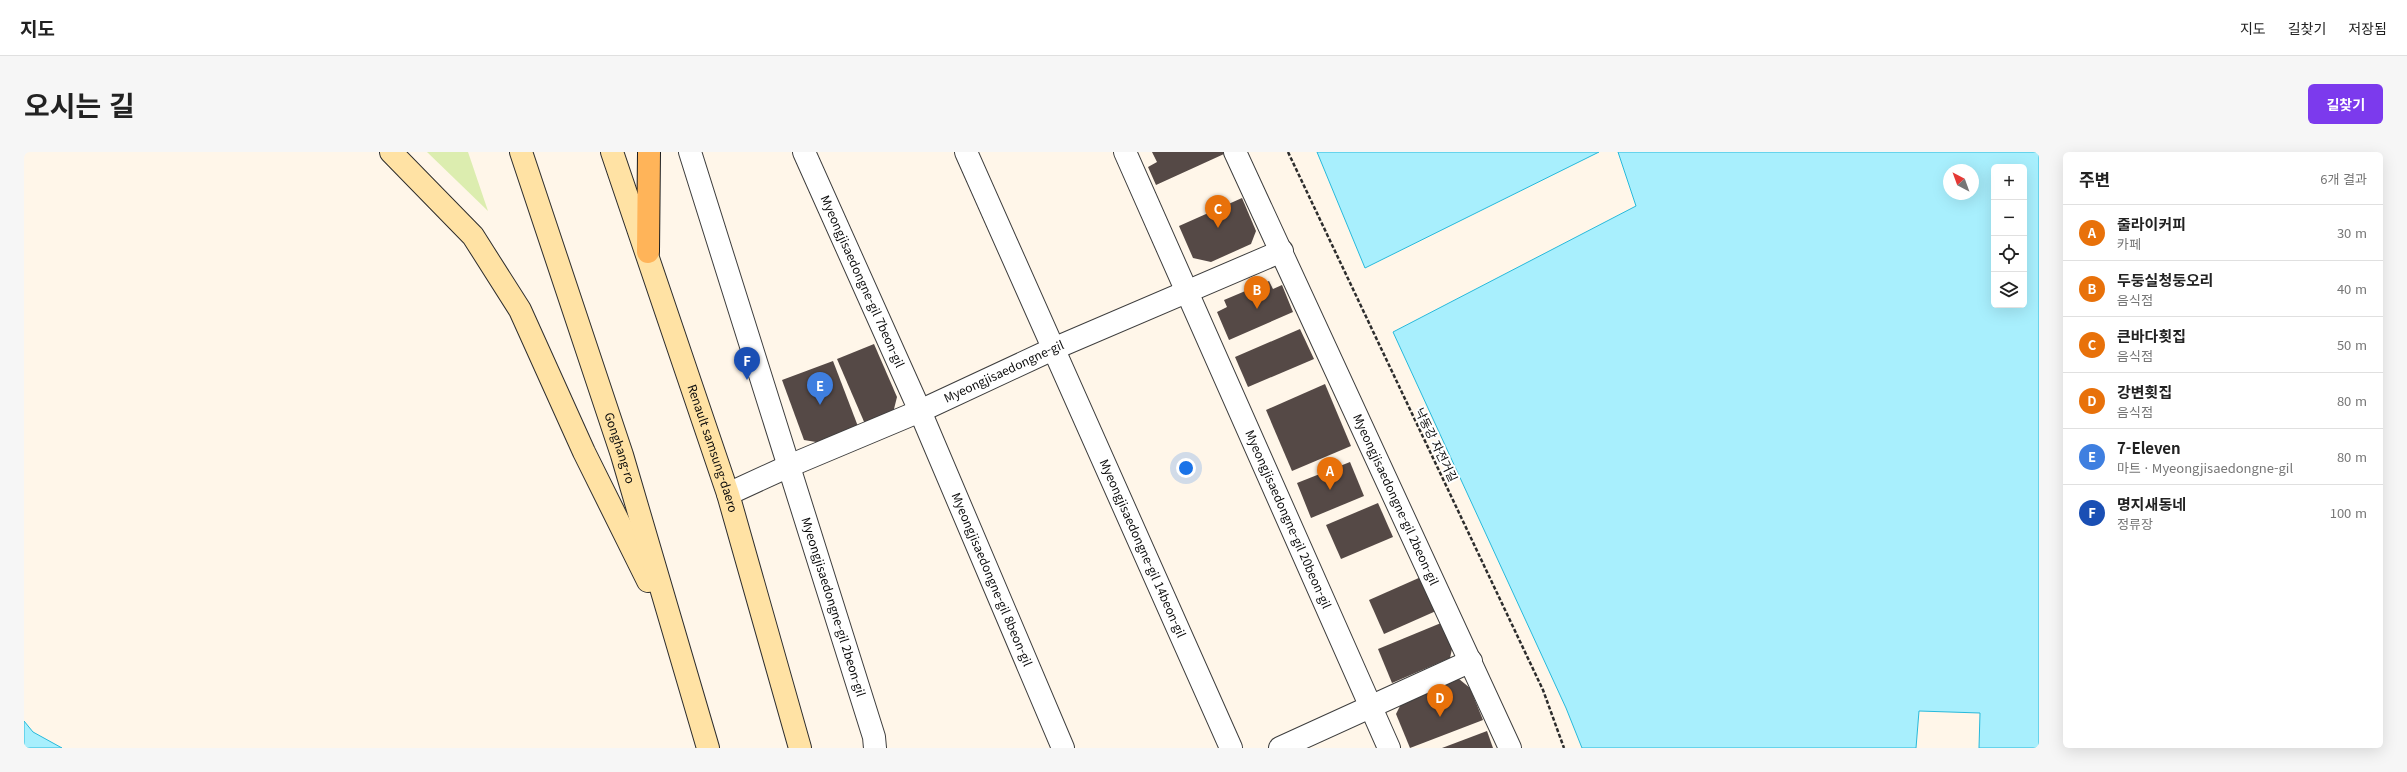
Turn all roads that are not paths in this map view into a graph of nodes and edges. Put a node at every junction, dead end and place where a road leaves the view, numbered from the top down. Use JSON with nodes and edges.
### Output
{"nodes":[{"id":1,"x":391,"y":152,"type":"edge"},
{"id":2,"x":522,"y":152,"type":"edge"},
{"id":3,"x":612,"y":152,"type":"edge"},
{"id":4,"x":649,"y":152,"type":"edge"},
{"id":5,"x":690,"y":152,"type":"edge"},
{"id":6,"x":804,"y":152,"type":"edge"},
{"id":7,"x":966,"y":152,"type":"edge"},
{"id":8,"x":1125,"y":152,"type":"edge"},
{"id":9,"x":1234,"y":152,"type":"edge"},
{"id":10,"x":648,"y":252,"type":"junction"},
{"id":11,"x":1282,"y":252,"type":"junction"},
{"id":12,"x":1187,"y":292,"type":"junction"},
{"id":13,"x":1053,"y":349,"type":"junction"},
{"id":14,"x":920,"y":411,"type":"junction"},
{"id":15,"x":789,"y":466,"type":"junction"},
{"id":16,"x":728,"y":494,"type":"junction"},
{"id":17,"x":674,"y":632,"type":"junction"},
{"id":18,"x":1470,"y":661,"type":"junction"},
{"id":19,"x":1371,"y":706,"type":"junction"},
{"id":20,"x":708,"y":748,"type":"edge"},
{"id":21,"x":800,"y":748,"type":"edge"},
{"id":22,"x":875,"y":748,"type":"edge"},
{"id":23,"x":1063,"y":748,"type":"edge"},
{"id":24,"x":1231,"y":748,"type":"edge"},
{"id":25,"x":1280,"y":748,"type":"edge"},
{"id":26,"x":1389,"y":748,"type":"edge"},
{"id":27,"x":1510,"y":748,"type":"edge"}],
"edges":[{"from":1,"to":17,"type":"main road"},
{"from":2,"to":17,"type":"main road","name":"Gonghang-ro"},
{"from":3,"to":10,"type":"main road","name":"Renault samsung-daero"},
{"from":4,"to":10,"type":"main road"},
{"from":5,"to":15,"type":"street","name":"Myeongjisaedongne-gil 2beon-gil"},
{"from":6,"to":14,"type":"street","name":"Myeongjisaedongne-gil 7beon-gil"},
{"from":7,"to":13,"type":"street","name":"Myeongjisaedongne-gil 14beon-gil"},
{"from":8,"to":12,"type":"street","name":"Myeongjisaedongne-gil 20beon-gil"},
{"from":9,"to":11,"type":"street","name":"Myeongjisaedongne-gil 2beon-gil"},
{"from":10,"to":16,"type":"main road","name":"Renault samsung-daero"},
{"from":11,"to":12,"type":"street","name":"Myeongjisaedongne-gil"},
{"from":11,"to":18,"type":"street","name":"Myeongjisaedongne-gil 2beon-gil"},
{"from":12,"to":13,"type":"street","name":"Myeongjisaedongne-gil"},
{"from":12,"to":19,"type":"street","name":"Myeongjisaedongne-gil 20beon-gil"},
{"from":13,"to":14,"type":"street","name":"Myeongjisaedongne-gil"},
{"from":13,"to":24,"type":"street","name":"Myeongjisaedongne-gil 14beon-gil"},
{"from":14,"to":15,"type":"street","name":"Myeongjisaedongne-gil"},
{"from":14,"to":23,"type":"street","name":"Myeongjisaedongne-gil 8beon-gil"},
{"from":15,"to":16,"type":"street","name":"Myeongjisaedongne-gil"},
{"from":15,"to":22,"type":"street","name":"Myeongjisaedongne-gil 2beon-gil"},
{"from":16,"to":21,"type":"main road","name":"Renault samsung-daero"},
{"from":17,"to":20,"type":"main road","name":"Gonghang-ro"},
{"from":18,"to":19,"type":"street"},
{"from":18,"to":27,"type":"street","name":"Myeongjisaedongne-gil 2beon-gil"},
{"from":19,"to":25,"type":"street"},
{"from":19,"to":26,"type":"street","name":"Myeongjisaedongne-gil 20beon-gil"}]}
